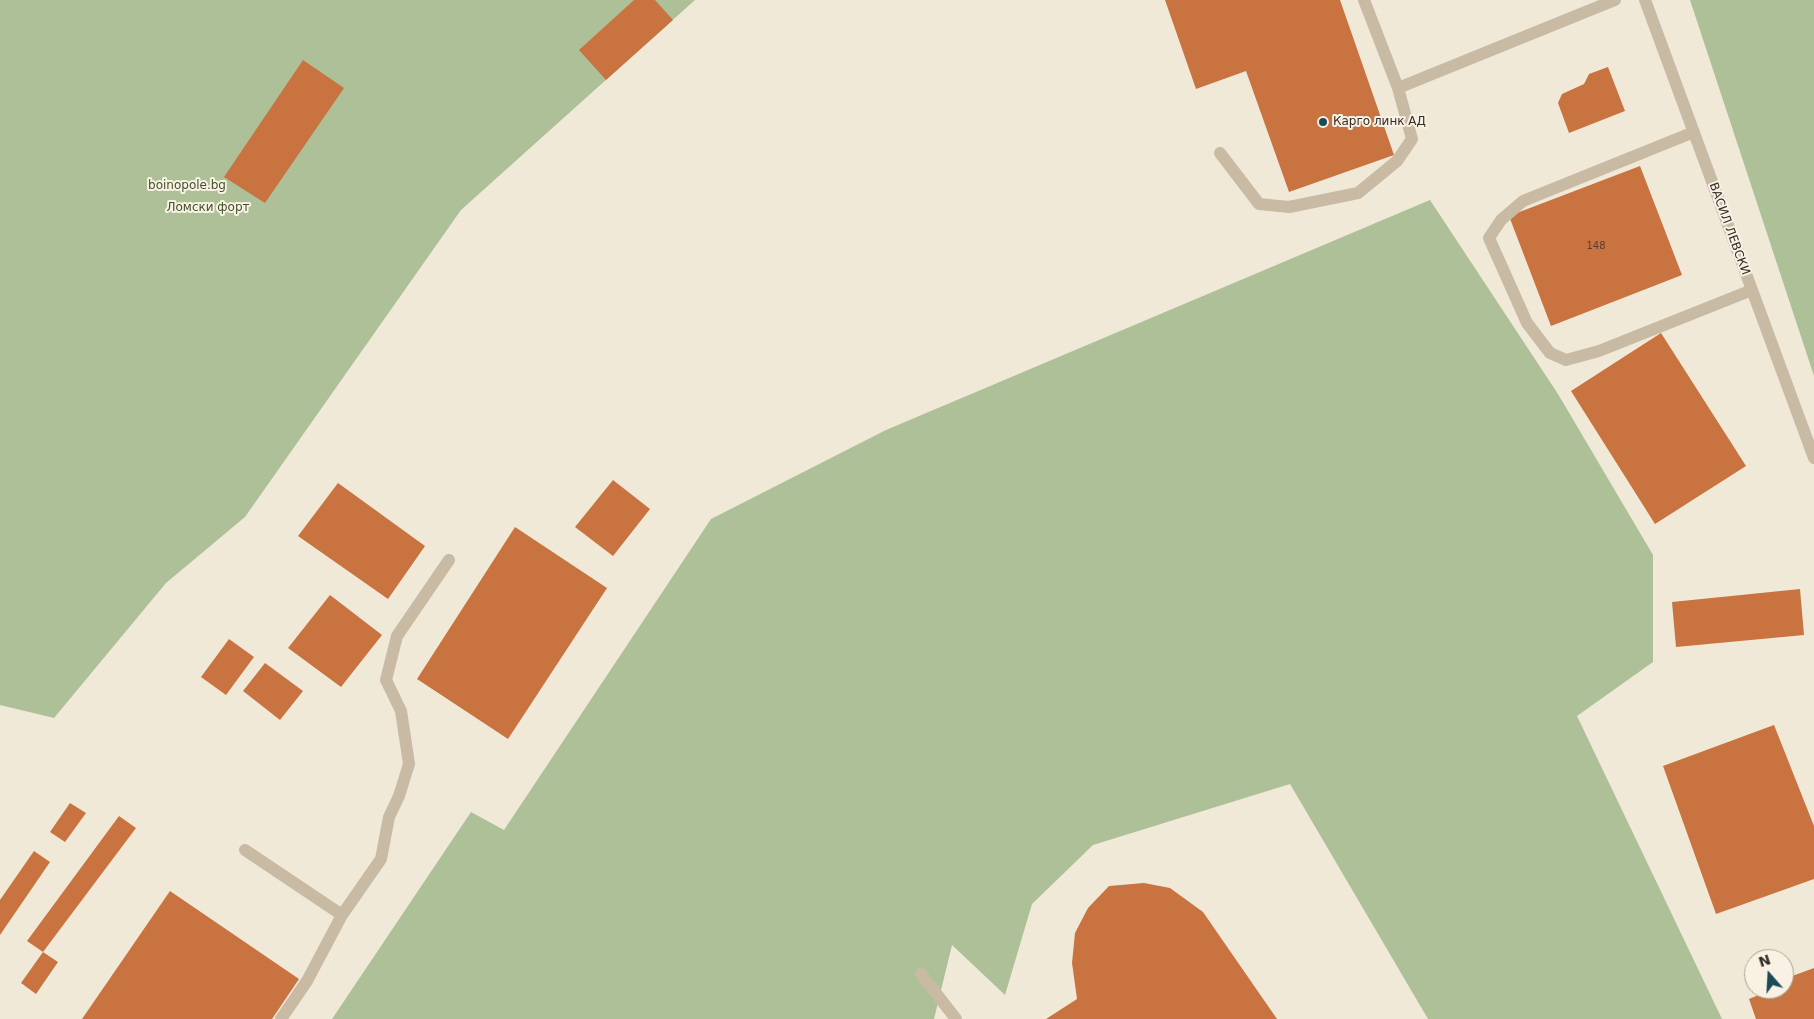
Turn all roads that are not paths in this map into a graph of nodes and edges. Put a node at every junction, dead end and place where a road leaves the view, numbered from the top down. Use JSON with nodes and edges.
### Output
{"nodes":[{"id":1,"x":1364,"y":0,"type":"edge"},
{"id":2,"x":1615,"y":0,"type":"edge"},
{"id":3,"x":1645,"y":0,"type":"edge"},
{"id":4,"x":1398,"y":88,"type":"junction"},
{"id":5,"x":1694,"y":132,"type":"junction"},
{"id":6,"x":1220,"y":153,"type":"dead end"},
{"id":7,"x":1752,"y":290,"type":"junction"},
{"id":8,"x":1814,"y":458,"type":"edge"},
{"id":9,"x":449,"y":560,"type":"dead end"},
{"id":10,"x":244,"y":850,"type":"dead end"},
{"id":11,"x":342,"y":915,"type":"junction"},
{"id":12,"x":921,"y":974,"type":"dead end"},
{"id":13,"x":281,"y":1019,"type":"edge"},
{"id":14,"x":956,"y":1019,"type":"edge"}],
"edges":[{"from":1,"to":4,"type":"street"},
{"from":2,"to":4,"type":"street"},
{"from":3,"to":5,"type":"street","name":"ВАСИЛ ЛЕВСКИ"},
{"from":4,"to":6,"type":"street"},
{"from":5,"to":7,"type":"street","name":"ВАСИЛ ЛЕВСКИ"},
{"from":5,"to":7,"type":"street"},
{"from":7,"to":8,"type":"street","name":"ВАСИЛ ЛЕВСКИ"},
{"from":9,"to":11,"type":"street"},
{"from":10,"to":11,"type":"street"},
{"from":11,"to":13,"type":"street"},
{"from":12,"to":14,"type":"street"}]}
